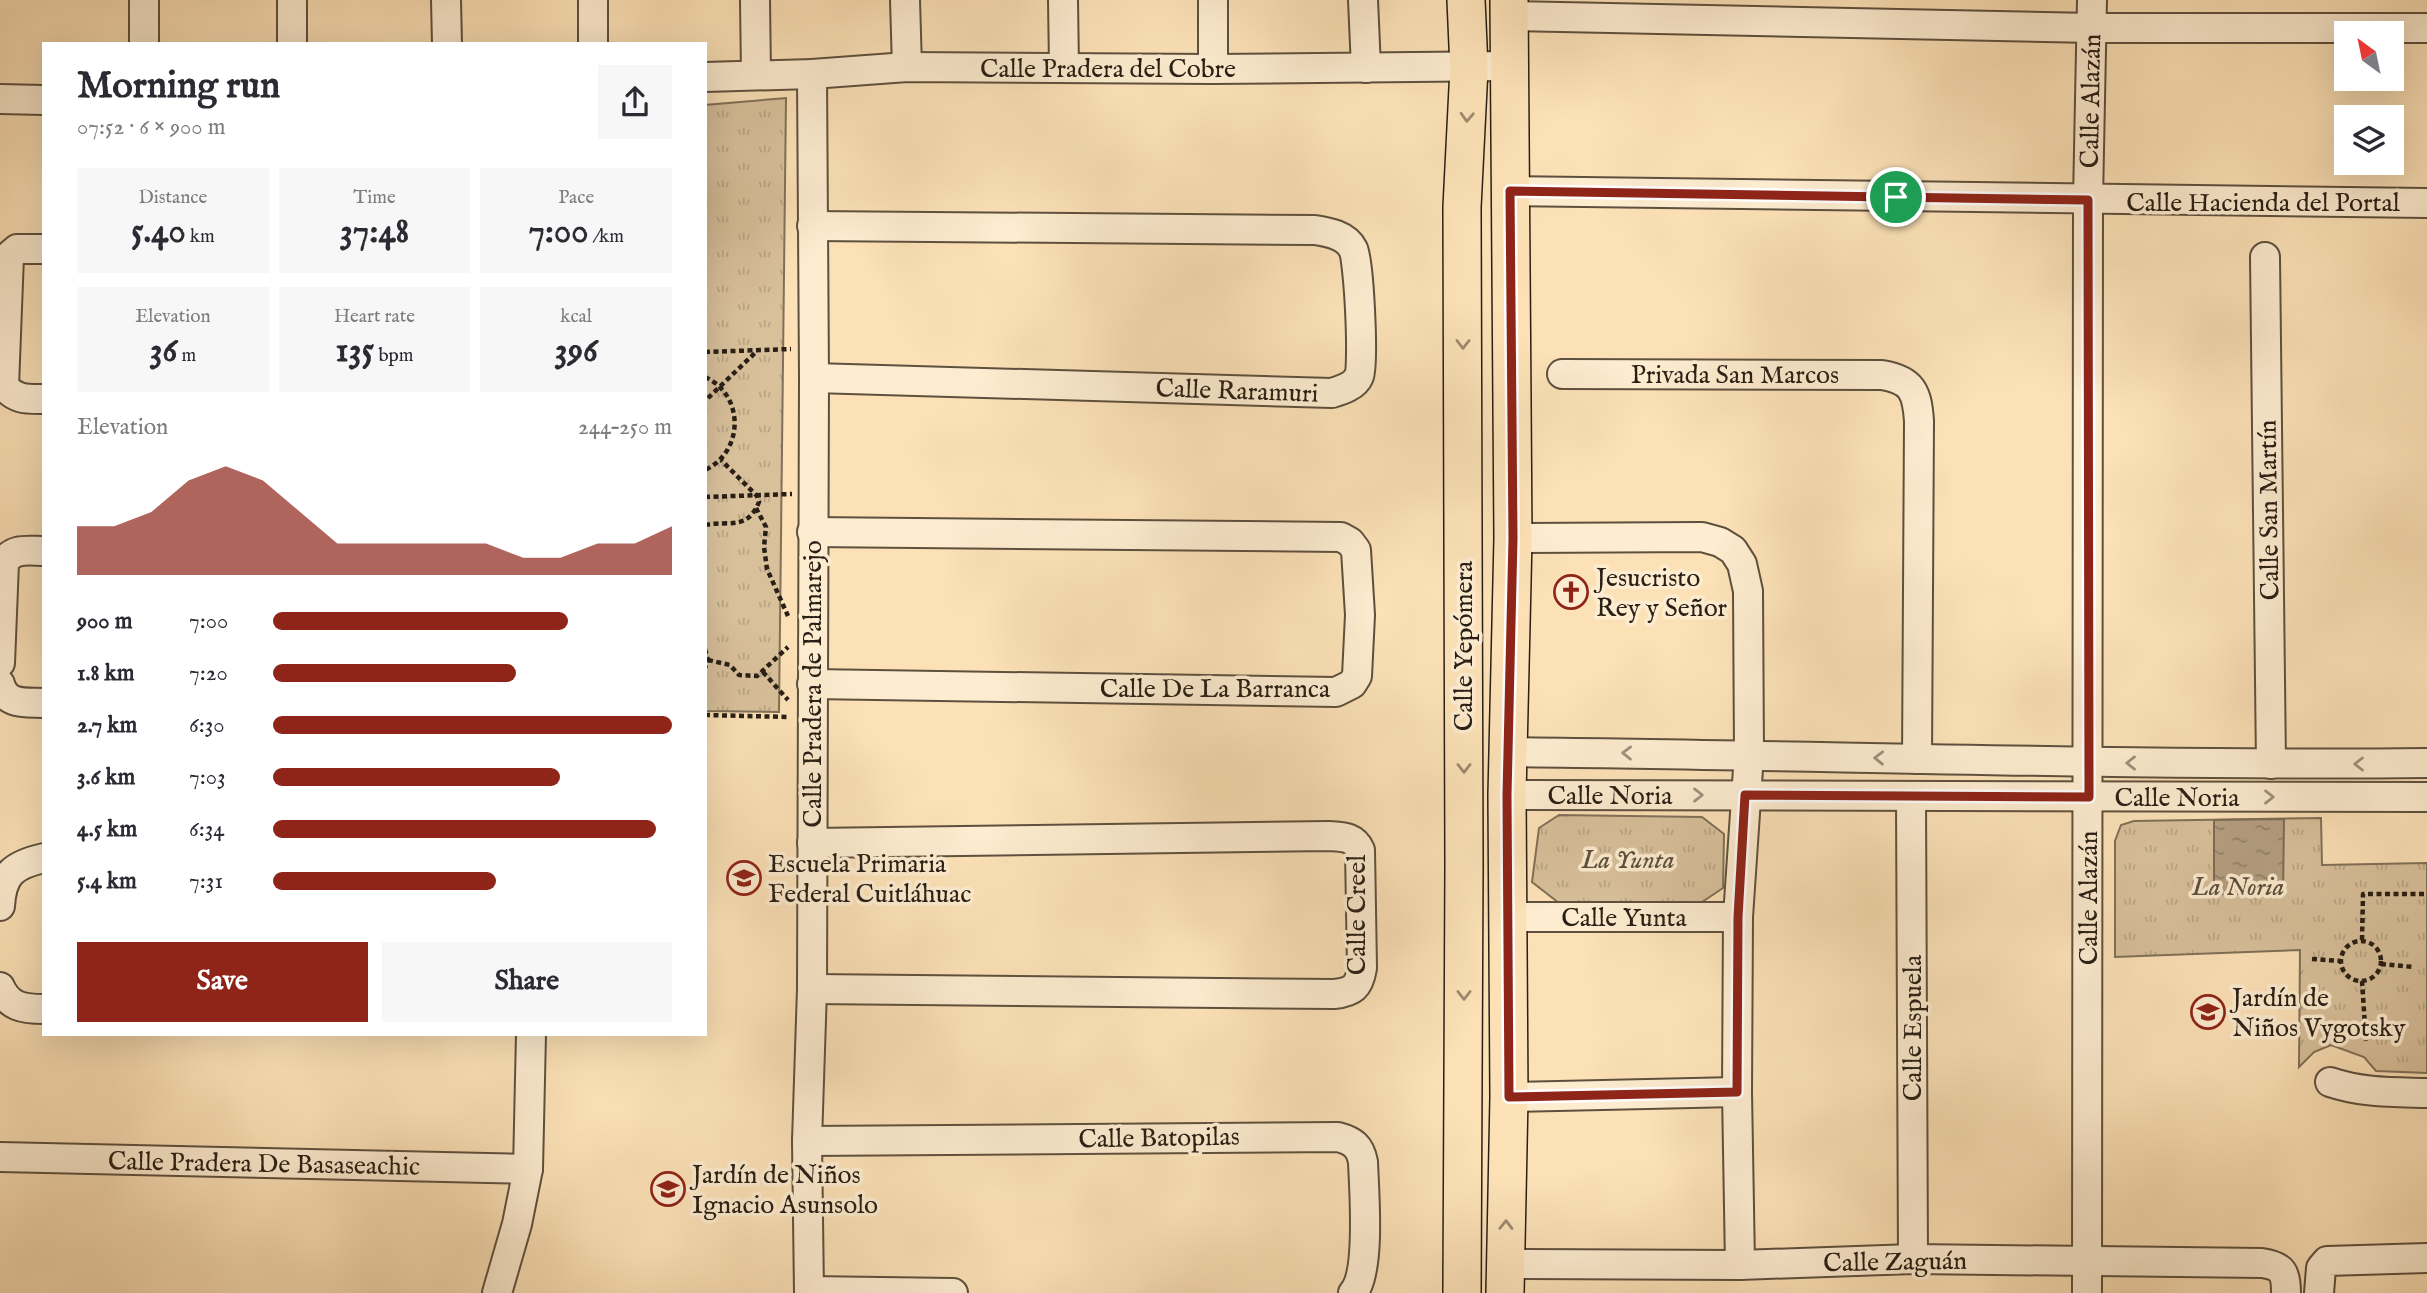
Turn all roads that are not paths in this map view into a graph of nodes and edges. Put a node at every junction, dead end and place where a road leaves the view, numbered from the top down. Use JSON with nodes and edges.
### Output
{"nodes":[{"id":1,"x":144,"y":0,"type":"edge"},
{"id":2,"x":292,"y":0,"type":"edge"},
{"id":3,"x":446,"y":0,"type":"edge"},
{"id":4,"x":593,"y":0,"type":"edge"},
{"id":5,"x":755,"y":0,"type":"edge"},
{"id":6,"x":905,"y":0,"type":"edge"},
{"id":7,"x":1063,"y":0,"type":"edge"},
{"id":8,"x":1213,"y":0,"type":"edge"},
{"id":9,"x":1363,"y":0,"type":"edge"},
{"id":10,"x":1466,"y":0,"type":"edge"},
{"id":11,"x":2092,"y":0,"type":"edge"},
{"id":12,"x":1509,"y":8,"type":"edge"},
{"id":13,"x":2092,"y":28,"type":"junction"},
{"id":14,"x":2427,"y":28,"type":"edge"},
{"id":15,"x":144,"y":42,"type":"edge"},
{"id":16,"x":292,"y":42,"type":"edge"},
{"id":17,"x":447,"y":42,"type":"edge"},
{"id":18,"x":593,"y":42,"type":"edge"},
{"id":19,"x":1510,"y":66,"type":"junction"},
{"id":20,"x":907,"y":67,"type":"junction"},
{"id":21,"x":1064,"y":67,"type":"junction"},
{"id":22,"x":1366,"y":68,"type":"junction"},
{"id":23,"x":1469,"y":68,"type":"junction"},
{"id":24,"x":1213,"y":69,"type":"junction"},
{"id":25,"x":756,"y":74,"type":"junction"},
{"id":26,"x":812,"y":74,"type":"junction"},
{"id":27,"x":707,"y":77,"type":"edge"},
{"id":28,"x":0,"y":99,"type":"edge"},
{"id":29,"x":42,"y":100,"type":"edge"},
{"id":30,"x":1510,"y":191,"type":"junction"},
{"id":31,"x":2088,"y":200,"type":"junction"},
{"id":32,"x":2427,"y":203,"type":"edge"},
{"id":33,"x":812,"y":226,"type":"junction"},
{"id":34,"x":42,"y":249,"type":"edge"},
{"id":35,"x":2265,"y":257,"type":"dead end"},
{"id":36,"x":1562,"y":374,"type":"dead end"},
{"id":37,"x":814,"y":377,"type":"junction"},
{"id":38,"x":42,"y":399,"type":"edge"},
{"id":39,"x":812,"y":532,"type":"junction"},
{"id":40,"x":1513,"y":538,"type":"junction"},
{"id":41,"x":42,"y":551,"type":"edge"},
{"id":42,"x":0,"y":663,"type":"edge"},
{"id":43,"x":0,"y":684,"type":"edge"},
{"id":44,"x":812,"y":684,"type":"junction"},
{"id":45,"x":42,"y":702,"type":"edge"},
{"id":46,"x":1509,"y":752,"type":"junction"},
{"id":47,"x":1749,"y":754,"type":"junction"},
{"id":48,"x":1917,"y":759,"type":"junction"},
{"id":49,"x":2089,"y":763,"type":"junction"},
{"id":50,"x":2427,"y":763,"type":"edge"},
{"id":51,"x":2271,"y":764,"type":"junction"},
{"id":52,"x":1507,"y":795,"type":"junction"},
{"id":53,"x":1745,"y":795,"type":"junction"},
{"id":54,"x":1911,"y":797,"type":"junction"},
{"id":55,"x":2089,"y":797,"type":"junction"},
{"id":56,"x":2427,"y":797,"type":"edge"},
{"id":57,"x":812,"y":843,"type":"junction"},
{"id":58,"x":42,"y":859,"type":"edge"},
{"id":59,"x":0,"y":906,"type":"edge"},
{"id":60,"x":1510,"y":917,"type":"junction"},
{"id":61,"x":1738,"y":917,"type":"junction"},
{"id":62,"x":0,"y":987,"type":"edge"},
{"id":63,"x":812,"y":989,"type":"junction"},
{"id":64,"x":42,"y":1009,"type":"edge"},
{"id":65,"x":531,"y":1036,"type":"edge"},
{"id":66,"x":2330,"y":1082,"type":"dead end"},
{"id":67,"x":1737,"y":1092,"type":"junction"},
{"id":68,"x":2427,"y":1093,"type":"edge"},
{"id":69,"x":1509,"y":1097,"type":"junction"},
{"id":70,"x":807,"y":1141,"type":"junction"},
{"id":71,"x":0,"y":1157,"type":"edge"},
{"id":72,"x":528,"y":1169,"type":"junction"},
{"id":73,"x":2427,"y":1258,"type":"edge"},
{"id":74,"x":1913,"y":1259,"type":"junction"},
{"id":75,"x":2087,"y":1262,"type":"junction"},
{"id":76,"x":1740,"y":1265,"type":"junction"},
{"id":77,"x":1505,"y":1279,"type":"edge"},
{"id":78,"x":2284,"y":1281,"type":"edge"},
{"id":79,"x":809,"y":1292,"type":"edge"},
{"id":80,"x":497,"y":1293,"type":"edge"},
{"id":81,"x":953,"y":1293,"type":"edge"},
{"id":82,"x":1353,"y":1293,"type":"edge"},
{"id":83,"x":1462,"y":1293,"type":"edge"},
{"id":84,"x":2087,"y":1293,"type":"edge"},
{"id":85,"x":2319,"y":1293,"type":"edge"}],
"edges":[{"from":1,"to":15,"type":"street"},
{"from":2,"to":16,"type":"street"},
{"from":3,"to":17,"type":"street"},
{"from":4,"to":18,"type":"street"},
{"from":5,"to":25,"type":"street"},
{"from":6,"to":20,"type":"street"},
{"from":7,"to":21,"type":"street"},
{"from":8,"to":24,"type":"street"},
{"from":9,"to":22,"type":"street"},
{"from":10,"to":23,"type":"main road","name":"Calle Yepómera"},
{"from":11,"to":13,"type":"street","name":"Calle Alazán"},
{"from":12,"to":13,"type":"street"},
{"from":12,"to":19,"type":"main road","name":"Calle Yepómera"},
{"from":13,"to":14,"type":"street"},
{"from":13,"to":31,"type":"street","name":"Calle Alazán"},
{"from":19,"to":23,"type":"street","name":"Calle Pradera del Cobre"},
{"from":19,"to":30,"type":"main road","name":"Calle Yepómera"},
{"from":20,"to":21,"type":"street","name":"Calle Pradera del Cobre"},
{"from":20,"to":26,"type":"street","name":"Calle Pradera del Cobre"},
{"from":21,"to":24,"type":"street","name":"Calle Pradera del Cobre"},
{"from":22,"to":23,"type":"street","name":"Calle Pradera del Cobre"},
{"from":22,"to":24,"type":"street","name":"Calle Pradera del Cobre"},
{"from":23,"to":83,"type":"main road","name":"Calle Yepómera","one_way":true},
{"from":25,"to":26,"type":"street","name":"Calle Pradera del Cobre"},
{"from":25,"to":27,"type":"street","name":"Calle Pradera del Cobre"},
{"from":26,"to":33,"type":"street","name":"Calle Pradera de Palmarejo"},
{"from":28,"to":29,"type":"street"},
{"from":30,"to":31,"type":"street","name":"Calle Hacienda del Portal"},
{"from":30,"to":40,"type":"main road","name":"Calle Yepómera"},
{"from":31,"to":32,"type":"street","name":"Calle Hacienda del Portal"},
{"from":31,"to":49,"type":"street","name":"Calle Alazán"},
{"from":33,"to":37,"type":"street","name":"Calle Pradera de Palmarejo"},
{"from":33,"to":37,"type":"street","name":"Calle Raramuri"},
{"from":34,"to":38,"type":"street"},
{"from":35,"to":51,"type":"street","name":"Calle San Martín"},
{"from":36,"to":48,"type":"street","name":"Privada San Marcos"},
{"from":37,"to":39,"type":"street","name":"Calle Pradera de Palmarejo"},
{"from":39,"to":44,"type":"street","name":"Calle Pradera de Palmarejo"},
{"from":39,"to":44,"type":"street","name":"Calle De La Barranca"},
{"from":40,"to":46,"type":"main road","name":"Calle Yepómera"},
{"from":40,"to":47,"type":"street"},
{"from":41,"to":42,"type":"street"},
{"from":43,"to":45,"type":"street"},
{"from":44,"to":57,"type":"street","name":"Calle Pradera de Palmarejo"},
{"from":47,"to":46,"type":"street","name":"Calle Noria","one_way":true},
{"from":46,"to":52,"type":"main road","name":"Calle Yepómera"},
{"from":48,"to":47,"type":"street","name":"Calle Noria","one_way":true},
{"from":47,"to":53,"type":"street"},
{"from":48,"to":49,"type":"street","name":"Calle Noria"},
{"from":51,"to":49,"type":"street","name":"Calle Noria","one_way":true},
{"from":49,"to":55,"type":"street","name":"Calle Alazán"},
{"from":50,"to":51,"type":"street","name":"Calle Noria","one_way":true},
{"from":52,"to":53,"type":"street","name":"Calle Noria","one_way":true},
{"from":52,"to":60,"type":"main road","name":"Calle Yepómera"},
{"from":53,"to":54,"type":"street","name":"Calle Noria"},
{"from":53,"to":61,"type":"street"},
{"from":54,"to":55,"type":"street","name":"Calle Noria"},
{"from":54,"to":74,"type":"street","name":"Calle Espuela"},
{"from":55,"to":56,"type":"street","name":"Calle Noria","one_way":true},
{"from":55,"to":75,"type":"street","name":"Calle Alazán"},
{"from":57,"to":63,"type":"street","name":"Calle Pradera de Palmarejo"},
{"from":57,"to":63,"type":"street","name":"Calle Creel"},
{"from":58,"to":59,"type":"street"},
{"from":60,"to":61,"type":"street","name":"Calle Yunta"},
{"from":60,"to":69,"type":"main road","name":"Calle Yepómera"},
{"from":61,"to":67,"type":"street"},
{"from":62,"to":64,"type":"street"},
{"from":63,"to":70,"type":"street","name":"Calle Pradera de Palmarejo"},
{"from":65,"to":72,"type":"street"},
{"from":66,"to":68,"type":"street"},
{"from":67,"to":69,"type":"street"},
{"from":67,"to":76,"type":"street"},
{"from":77,"to":69,"type":"main road","name":"Calle Yepómera","one_way":true},
{"from":70,"to":79,"type":"street","name":"Calle Pradera de Palmarejo"},
{"from":70,"to":82,"type":"street","name":"Calle Batopilas"},
{"from":71,"to":72,"type":"street","name":"Calle Pradera De Basaseachic"},
{"from":72,"to":80,"type":"street"},
{"from":73,"to":85,"type":"street"},
{"from":74,"to":75,"type":"street","name":"Calle Zaguán"},
{"from":74,"to":76,"type":"street","name":"Calle Zaguán"},
{"from":75,"to":78,"type":"street","name":"Calle Zaguán"},
{"from":75,"to":84,"type":"street","name":"Calle Alazán"},
{"from":76,"to":77,"type":"street","name":"Calle Zaguán"},
{"from":79,"to":81,"type":"street"}]}
